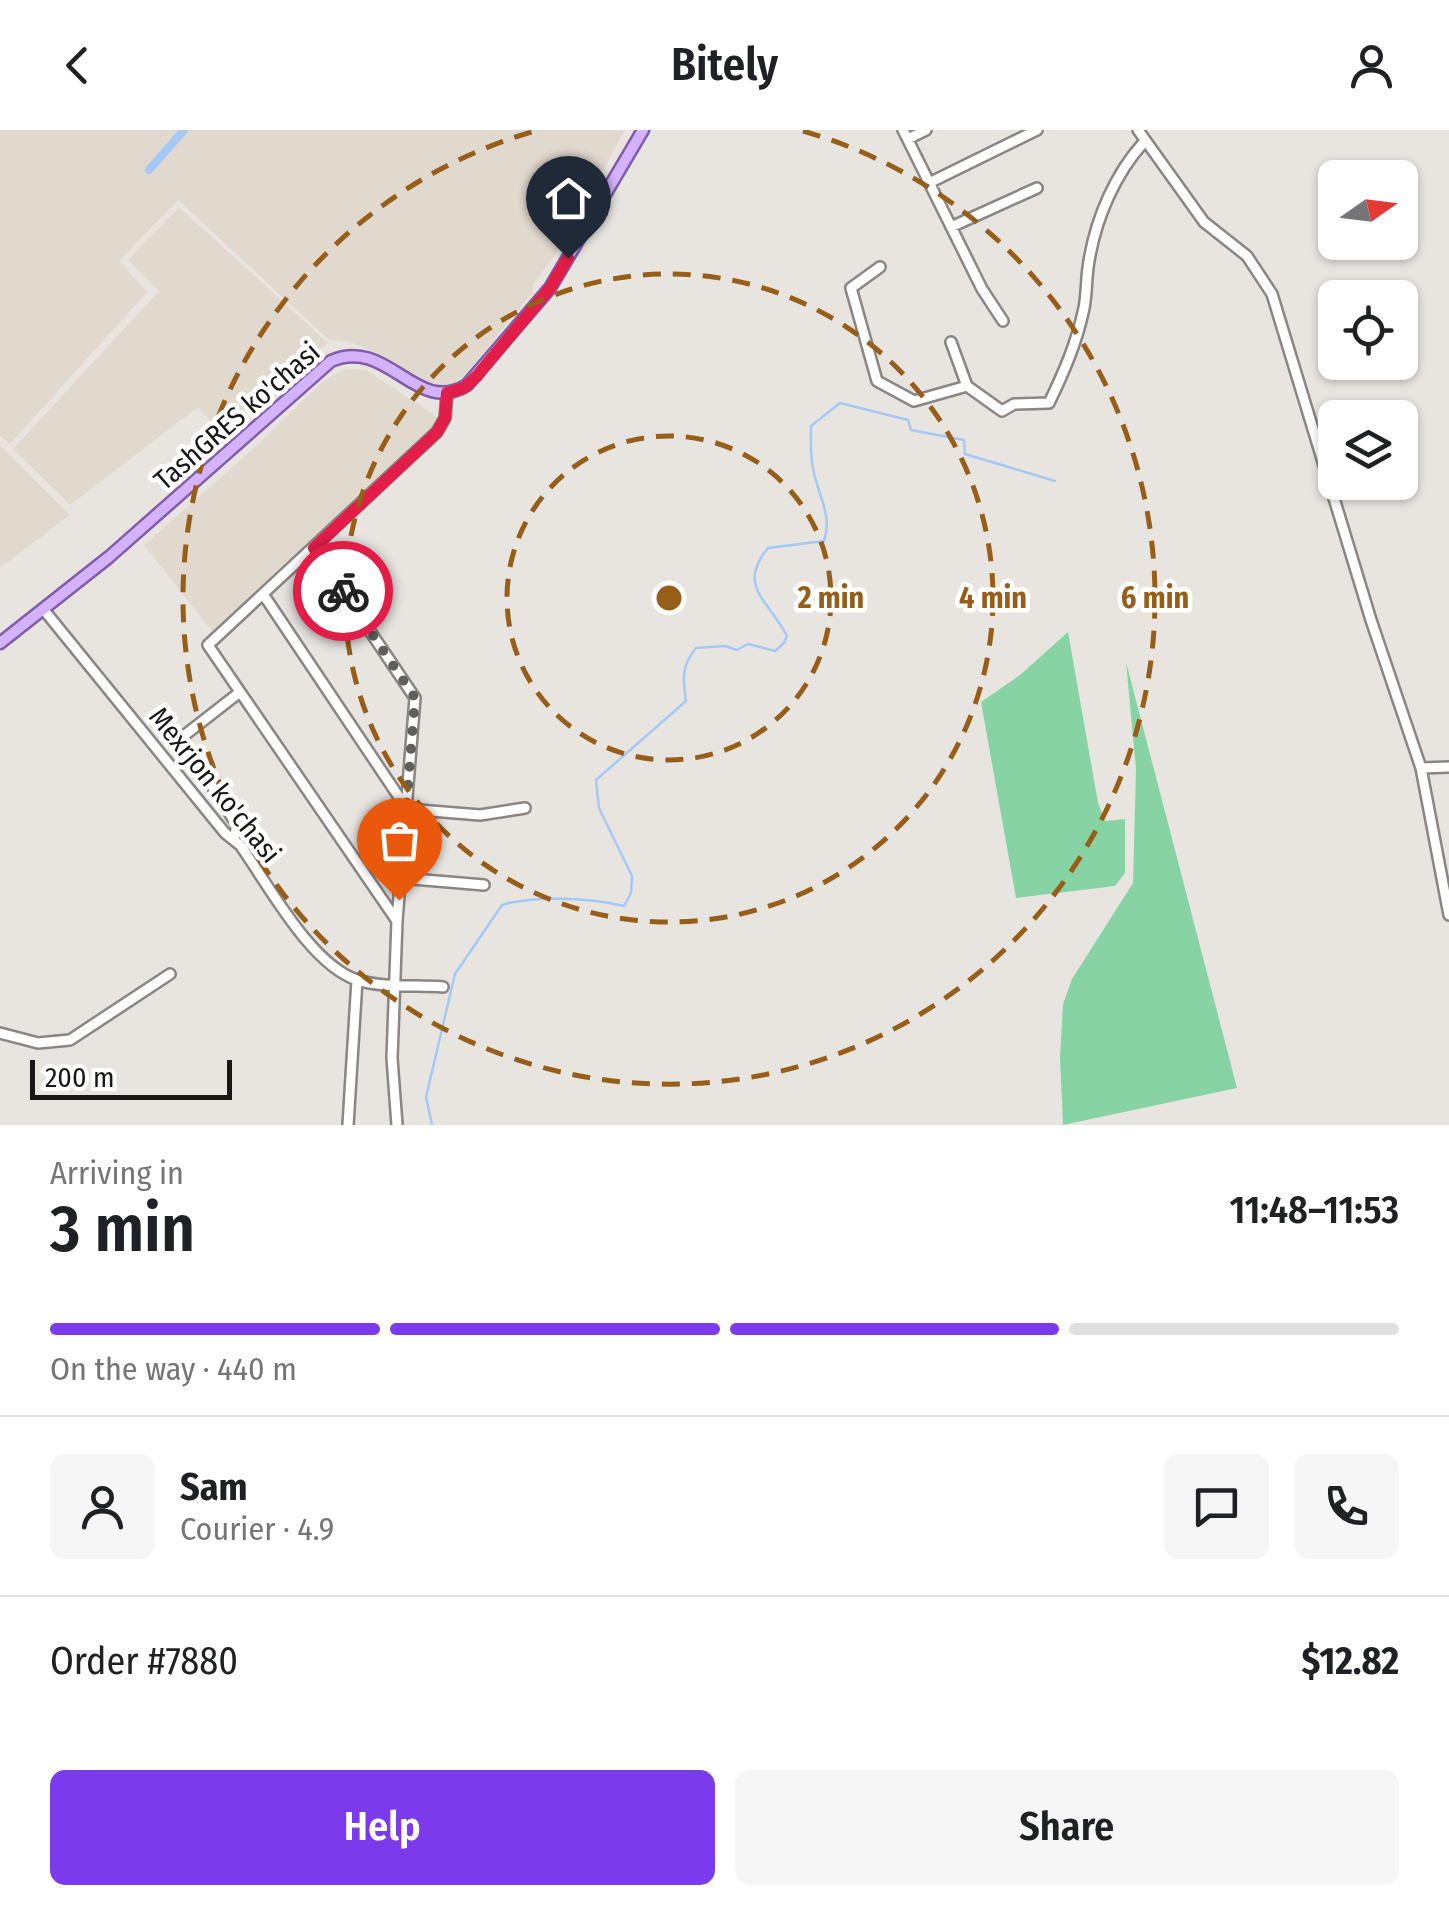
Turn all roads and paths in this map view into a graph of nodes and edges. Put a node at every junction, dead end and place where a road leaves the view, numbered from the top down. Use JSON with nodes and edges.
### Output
{"nodes":[{"id":1,"x":643,"y":130,"type":"edge"},
{"id":2,"x":926,"y":130,"type":"edge"},
{"id":3,"x":1037,"y":130,"type":"edge"},
{"id":4,"x":1138,"y":130,"type":"edge"},
{"id":5,"x":905,"y":135,"type":"edge"},
{"id":6,"x":1144,"y":142,"type":"junction"},
{"id":7,"x":929,"y":183,"type":"junction"},
{"id":8,"x":1037,"y":188,"type":"dead end"},
{"id":9,"x":951,"y":227,"type":"junction"},
{"id":10,"x":880,"y":266,"type":"dead end"},
{"id":11,"x":1003,"y":321,"type":"dead end"},
{"id":12,"x":952,"y":342,"type":"dead end"},
{"id":13,"x":967,"y":386,"type":"junction"},
{"id":14,"x":447,"y":393,"type":"junction"},
{"id":15,"x":314,"y":548,"type":"junction"},
{"id":16,"x":263,"y":594,"type":"junction"},
{"id":17,"x":44,"y":610,"type":"junction"},
{"id":18,"x":0,"y":643,"type":"edge"},
{"id":19,"x":240,"y":692,"type":"junction"},
{"id":20,"x":1449,"y":767,"type":"edge"},
{"id":21,"x":1421,"y":768,"type":"junction"},
{"id":22,"x":525,"y":808,"type":"dead end"},
{"id":23,"x":407,"y":809,"type":"junction"},
{"id":24,"x":234,"y":840,"type":"junction"},
{"id":25,"x":401,"y":878,"type":"junction"},
{"id":26,"x":484,"y":886,"type":"dead end"},
{"id":27,"x":1449,"y":916,"type":"edge"},
{"id":28,"x":397,"y":921,"type":"junction"},
{"id":29,"x":170,"y":974,"type":"dead end"},
{"id":30,"x":357,"y":980,"type":"junction"},
{"id":31,"x":395,"y":984,"type":"junction"},
{"id":32,"x":443,"y":988,"type":"dead end"},
{"id":33,"x":0,"y":1034,"type":"edge"},
{"id":34,"x":348,"y":1125,"type":"edge"},
{"id":35,"x":398,"y":1125,"type":"edge"}],
"edges":[{"from":1,"to":14,"type":"main road"},
{"from":2,"to":5,"type":"street"},
{"from":3,"to":7,"type":"street"},
{"from":4,"to":6,"type":"street"},
{"from":5,"to":7,"type":"street"},
{"from":6,"to":13,"type":"street"},
{"from":6,"to":21,"type":"street"},
{"from":7,"to":9,"type":"street"},
{"from":8,"to":9,"type":"street"},
{"from":9,"to":11,"type":"street"},
{"from":10,"to":13,"type":"street"},
{"from":12,"to":13,"type":"street"},
{"from":14,"to":15,"type":"street"},
{"from":14,"to":17,"type":"main road","name":"TashGRES ko'chasi"},
{"from":15,"to":16,"type":"street"},
{"from":15,"to":23,"type":"street"},
{"from":16,"to":19,"type":"street"},
{"from":16,"to":23,"type":"street"},
{"from":17,"to":18,"type":"main road","name":"TashGRES ko'chasi"},
{"from":17,"to":24,"type":"street","name":"Mexrjon ko'chasi"},
{"from":19,"to":24,"type":"street"},
{"from":19,"to":28,"type":"street"},
{"from":20,"to":21,"type":"street"},
{"from":21,"to":27,"type":"street"},
{"from":22,"to":23,"type":"street"},
{"from":23,"to":25,"type":"street"},
{"from":24,"to":30,"type":"street","name":"Mexrjon ko'chasi"},
{"from":25,"to":26,"type":"street"},
{"from":25,"to":28,"type":"street"},
{"from":28,"to":31,"type":"street"},
{"from":29,"to":33,"type":"street"},
{"from":30,"to":31,"type":"street"},
{"from":30,"to":34,"type":"street"},
{"from":31,"to":32,"type":"street"},
{"from":31,"to":35,"type":"street"}]}
